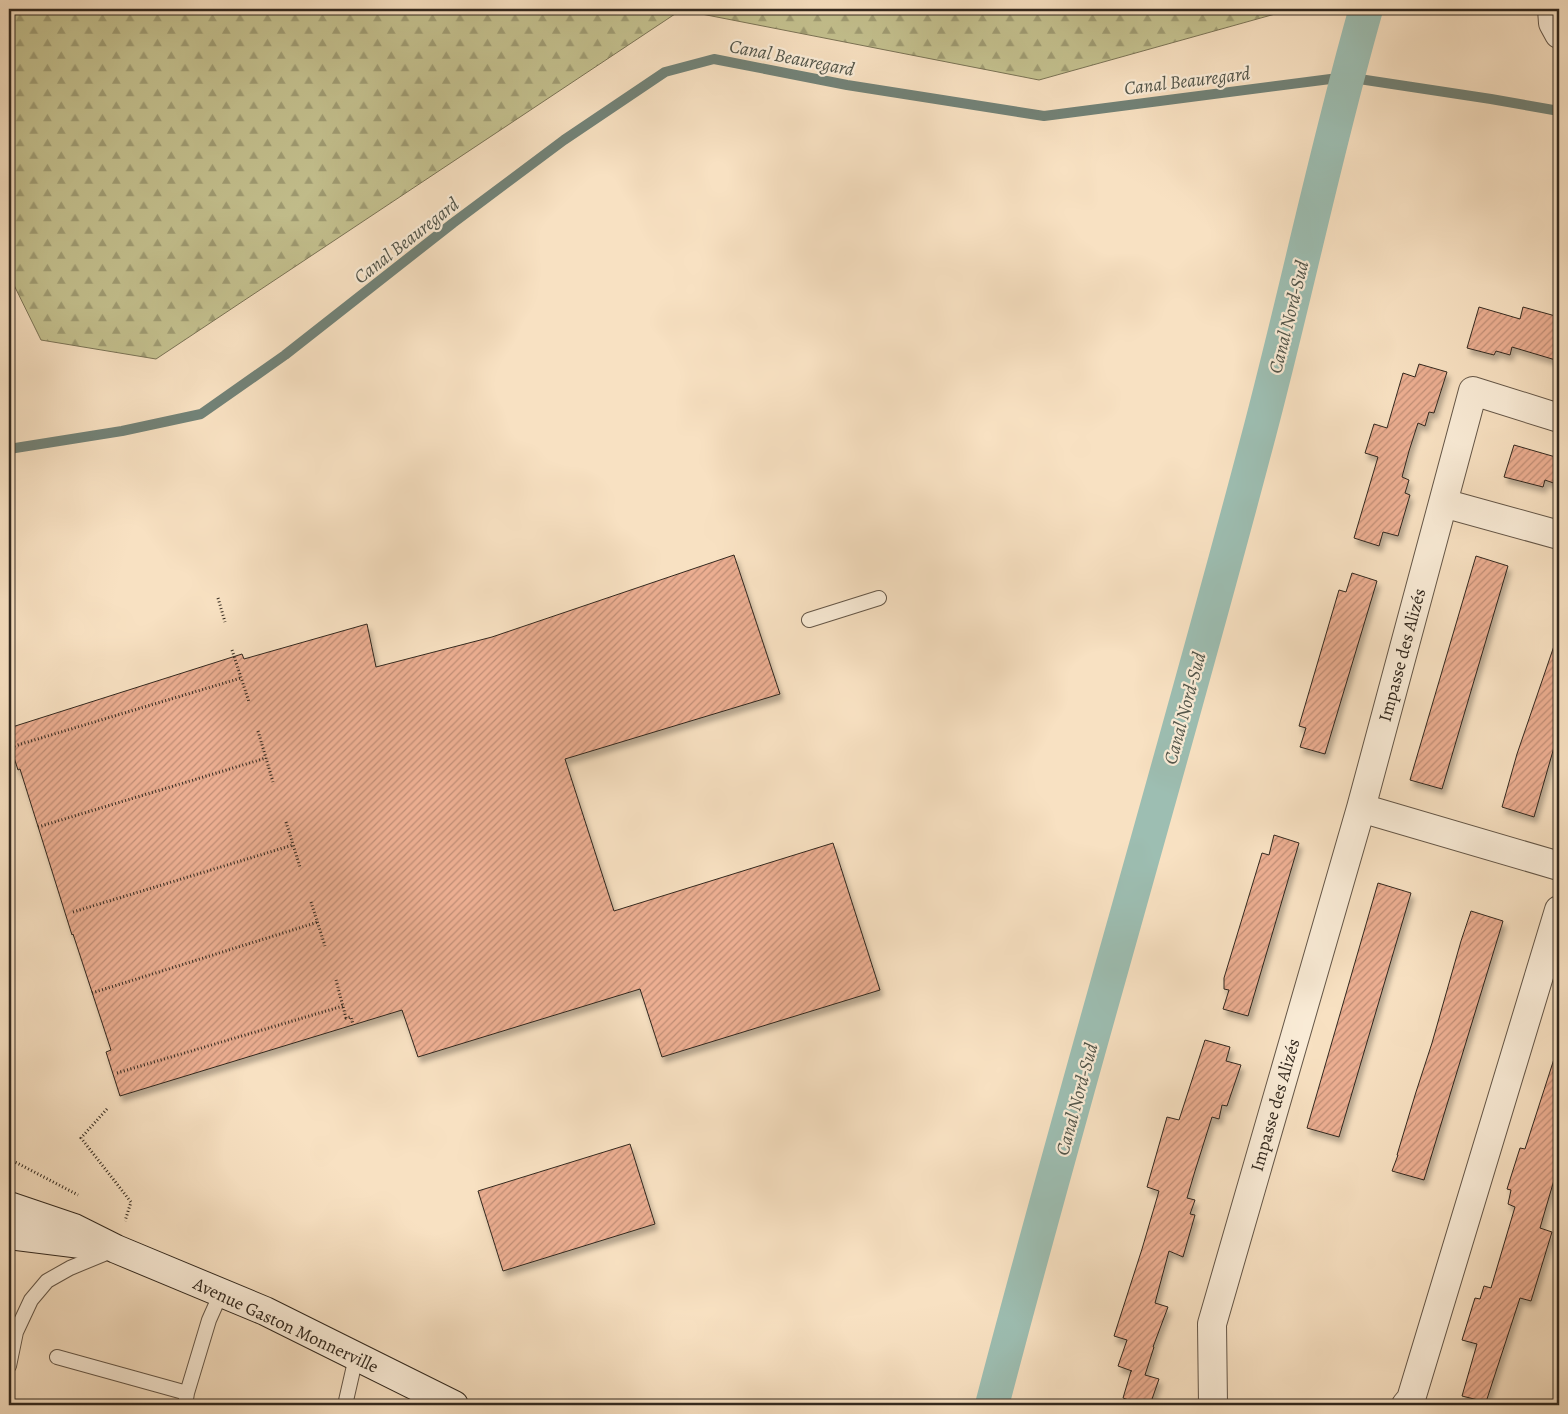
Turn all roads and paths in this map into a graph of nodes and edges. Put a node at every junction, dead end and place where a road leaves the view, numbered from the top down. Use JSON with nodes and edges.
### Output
{"nodes":[{"id":1,"x":1552,"y":9,"type":"edge"},
{"id":2,"x":1559,"y":34,"type":"edge"},
{"id":3,"x":1559,"y":418,"type":"edge"},
{"id":4,"x":1443,"y":503,"type":"junction"},
{"id":5,"x":1559,"y":535,"type":"edge"},
{"id":6,"x":218,"y":598,"type":"dead end"},
{"id":7,"x":879,"y":598,"type":"dead end"},
{"id":8,"x":809,"y":620,"type":"dead end"},
{"id":9,"x":224,"y":622,"type":"dead end"},
{"id":10,"x":232,"y":650,"type":"dead end"},
{"id":11,"x":241,"y":678,"type":"junction"},
{"id":12,"x":249,"y":702,"type":"dead end"},
{"id":13,"x":258,"y":731,"type":"dead end"},
{"id":14,"x":11,"y":747,"type":"dead end"},
{"id":15,"x":266,"y":758,"type":"junction"},
{"id":16,"x":273,"y":782,"type":"dead end"},
{"id":17,"x":1361,"y":808,"type":"junction"},
{"id":18,"x":286,"y":822,"type":"dead end"},
{"id":19,"x":38,"y":827,"type":"dead end"},
{"id":20,"x":293,"y":846,"type":"junction"},
{"id":21,"x":1559,"y":866,"type":"edge"},
{"id":22,"x":300,"y":867,"type":"dead end"},
{"id":23,"x":311,"y":902,"type":"dead end"},
{"id":24,"x":1559,"y":910,"type":"edge"},
{"id":25,"x":73,"y":912,"type":"dead end"},
{"id":26,"x":318,"y":922,"type":"junction"},
{"id":27,"x":325,"y":946,"type":"dead end"},
{"id":28,"x":336,"y":980,"type":"dead end"},
{"id":29,"x":92,"y":993,"type":"dead end"},
{"id":30,"x":343,"y":1006,"type":"junction"},
{"id":31,"x":354,"y":1024,"type":"dead end"},
{"id":32,"x":117,"y":1073,"type":"dead end"},
{"id":33,"x":107,"y":1110,"type":"dead end"},
{"id":34,"x":9,"y":1160,"type":"edge"},
{"id":35,"x":84,"y":1198,"type":"dead end"},
{"id":36,"x":9,"y":1206,"type":"edge"},
{"id":37,"x":9,"y":1235,"type":"edge"},
{"id":38,"x":116,"y":1249,"type":"junction"},
{"id":39,"x":221,"y":1292,"type":"junction"},
{"id":40,"x":57,"y":1357,"type":"dead end"},
{"id":41,"x":356,"y":1357,"type":"junction"},
{"id":42,"x":9,"y":1366,"type":"edge"},
{"id":43,"x":186,"y":1399,"type":"edge"},
{"id":44,"x":345,"y":1405,"type":"edge"},
{"id":45,"x":454,"y":1405,"type":"edge"},
{"id":46,"x":1213,"y":1405,"type":"edge"},
{"id":47,"x":1406,"y":1405,"type":"edge"}],
"edges":[{"from":1,"to":2,"type":"street"},
{"from":3,"to":4,"type":"street","name":"Impasse des Alizés"},
{"from":4,"to":5,"type":"street"},
{"from":4,"to":17,"type":"street","name":"Impasse des Alizés"},
{"from":6,"to":9,"type":"path"},
{"from":7,"to":8,"type":"lane"},
{"from":10,"to":11,"type":"path"},
{"from":11,"to":12,"type":"path"},
{"from":11,"to":14,"type":"path"},
{"from":13,"to":15,"type":"path"},
{"from":15,"to":16,"type":"path"},
{"from":15,"to":19,"type":"path"},
{"from":17,"to":21,"type":"street"},
{"from":17,"to":46,"type":"street","name":"Impasse des Alizés"},
{"from":18,"to":20,"type":"path"},
{"from":20,"to":22,"type":"path"},
{"from":20,"to":25,"type":"path"},
{"from":23,"to":26,"type":"path"},
{"from":24,"to":47,"type":"street"},
{"from":26,"to":27,"type":"path"},
{"from":26,"to":29,"type":"path"},
{"from":28,"to":30,"type":"path"},
{"from":30,"to":31,"type":"path"},
{"from":30,"to":32,"type":"path"},
{"from":33,"to":38,"type":"path"},
{"from":34,"to":35,"type":"path"},
{"from":36,"to":38,"type":"street","name":"Avenue Gaston Monnerville"},
{"from":37,"to":38,"type":"street","name":"Avenue Gaston Monnerville"},
{"from":38,"to":39,"type":"street","name":"Avenue Gaston Monnerville"},
{"from":38,"to":42,"type":"lane"},
{"from":39,"to":41,"type":"street","name":"Avenue Gaston Monnerville"},
{"from":39,"to":43,"type":"lane"},
{"from":40,"to":43,"type":"lane"},
{"from":41,"to":44,"type":"lane"},
{"from":41,"to":45,"type":"street","name":"Avenue Gaston Monnerville"}]}
